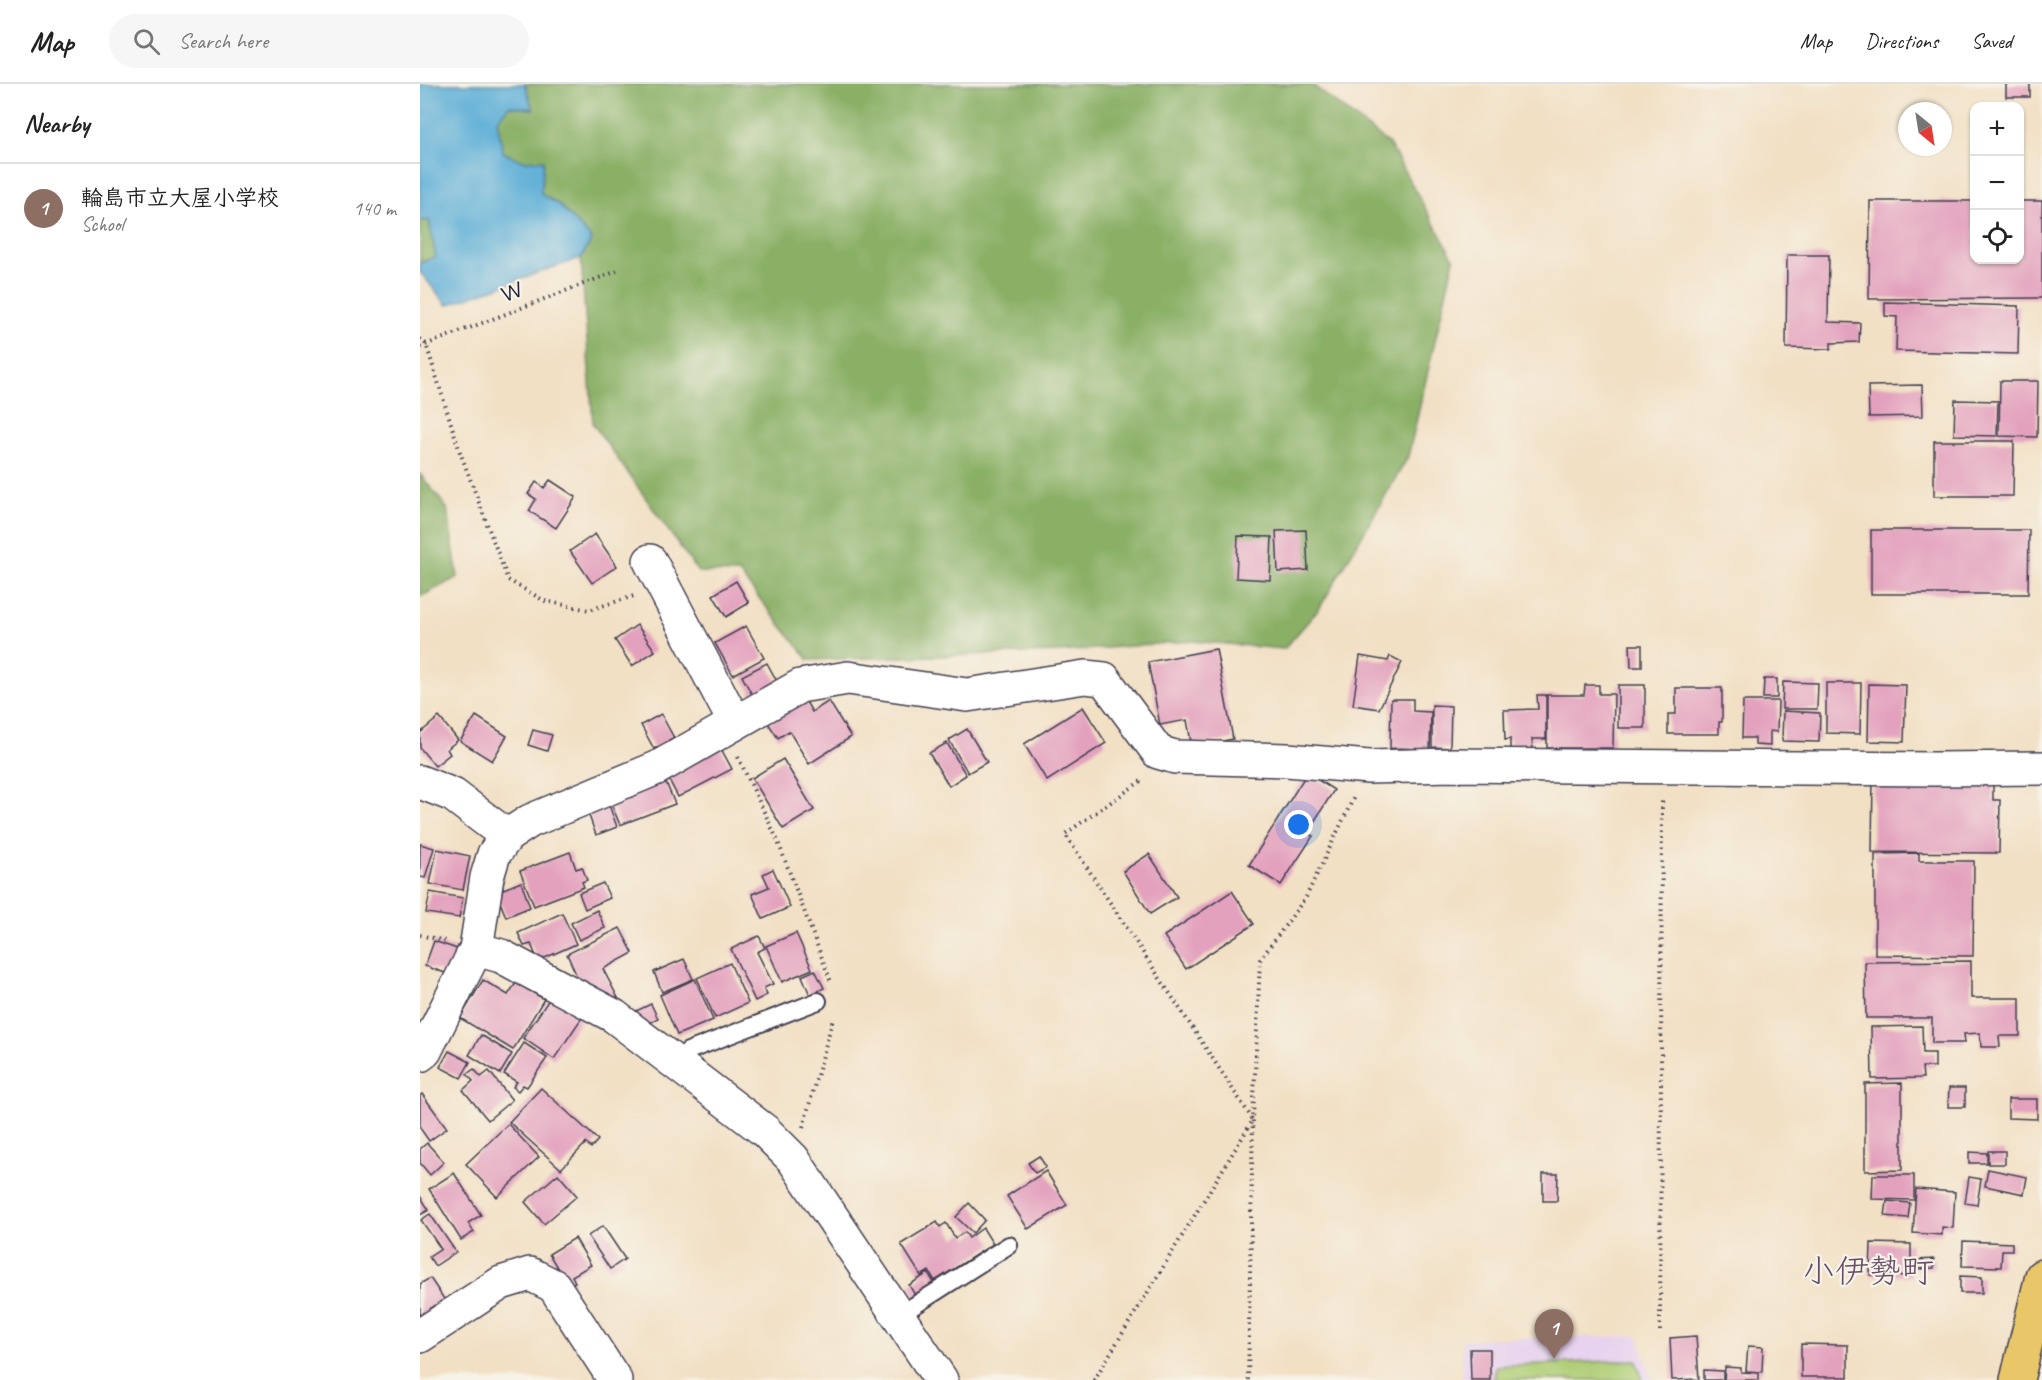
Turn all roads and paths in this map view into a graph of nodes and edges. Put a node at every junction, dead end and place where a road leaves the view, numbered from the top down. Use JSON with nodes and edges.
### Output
{"nodes":[{"id":1,"x":617,"y":271,"type":"dead end"},
{"id":2,"x":420,"y":339,"type":"edge"},
{"id":3,"x":426,"y":344,"type":"junction"},
{"id":4,"x":420,"y":347,"type":"edge"},
{"id":5,"x":657,"y":574,"type":"joint"},
{"id":6,"x":730,"y":726,"type":"junction"},
{"id":7,"x":1175,"y":757,"type":"junction"},
{"id":8,"x":1663,"y":766,"type":"junction"},
{"id":9,"x":1368,"y":767,"type":"junction"},
{"id":10,"x":2042,"y":768,"type":"edge"},
{"id":11,"x":420,"y":782,"type":"edge"},
{"id":12,"x":507,"y":836,"type":"junction"},
{"id":13,"x":476,"y":948,"type":"junction"},
{"id":14,"x":835,"y":992,"type":"dead end"},
{"id":15,"x":818,"y":1001,"type":"dead end"},
{"id":16,"x":834,"y":1017,"type":"dead end"},
{"id":17,"x":420,"y":1055,"type":"edge"},
{"id":18,"x":674,"y":1063,"type":"junction"},
{"id":19,"x":1252,"y":1119,"type":"junction"},
{"id":20,"x":793,"y":1159,"type":"junction"},
{"id":21,"x":1009,"y":1245,"type":"dead end"},
{"id":22,"x":2042,"y":1276,"type":"edge"},
{"id":23,"x":898,"y":1316,"type":"junction"},
{"id":24,"x":1660,"y":1331,"type":"dead end"},
{"id":25,"x":420,"y":1336,"type":"edge"},
{"id":26,"x":615,"y":1380,"type":"edge"},
{"id":27,"x":941,"y":1380,"type":"edge"},
{"id":28,"x":1094,"y":1380,"type":"edge"},
{"id":29,"x":1248,"y":1380,"type":"edge"},
{"id":30,"x":2017,"y":1380,"type":"edge"}],
"edges":[{"from":1,"to":3,"type":"path","name":"ｗ"},
{"from":2,"to":3,"type":"path"},
{"from":3,"to":4,"type":"path","name":"ｗ"},
{"from":3,"to":5,"type":"path"},
{"from":5,"to":6,"type":"street"},
{"from":6,"to":7,"type":"street"},
{"from":6,"to":12,"type":"street"},
{"from":6,"to":14,"type":"path"},
{"from":7,"to":9,"type":"street"},
{"from":7,"to":19,"type":"path"},
{"from":8,"to":9,"type":"street"},
{"from":8,"to":10,"type":"street"},
{"from":8,"to":24,"type":"path"},
{"from":9,"to":19,"type":"path"},
{"from":11,"to":12,"type":"street"},
{"from":12,"to":13,"type":"street"},
{"from":13,"to":17,"type":"street"},
{"from":13,"to":18,"type":"street"},
{"from":15,"to":18,"type":"lane"},
{"from":16,"to":20,"type":"path"},
{"from":18,"to":20,"type":"street"},
{"from":19,"to":28,"type":"path"},
{"from":19,"to":29,"type":"path"},
{"from":20,"to":23,"type":"street"},
{"from":21,"to":23,"type":"lane"},
{"from":22,"to":30,"type":"highway"},
{"from":23,"to":27,"type":"street"},
{"from":25,"to":26,"type":"street"}]}
